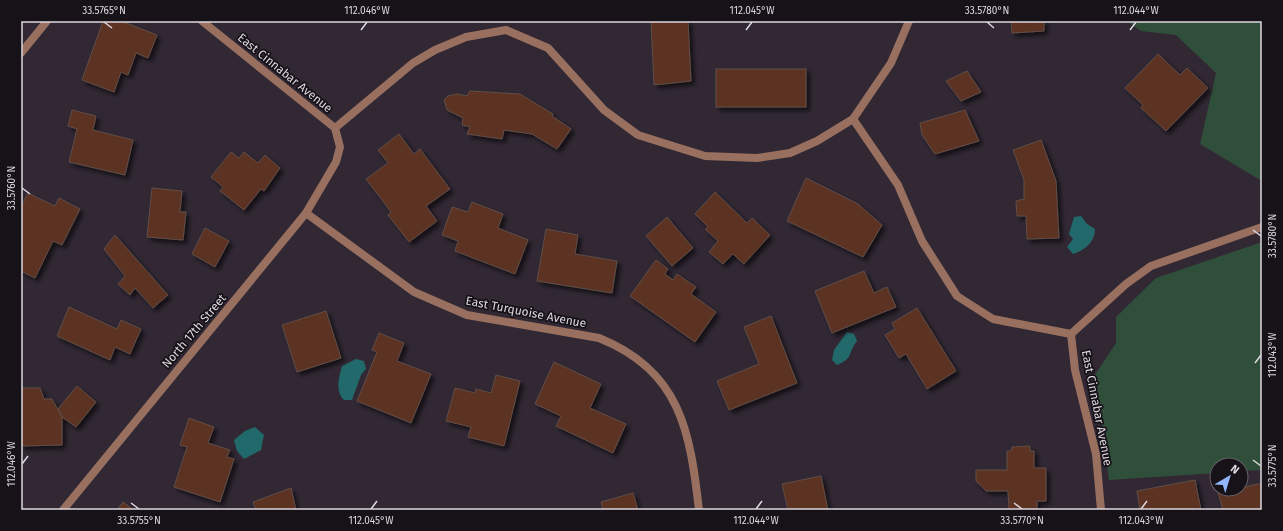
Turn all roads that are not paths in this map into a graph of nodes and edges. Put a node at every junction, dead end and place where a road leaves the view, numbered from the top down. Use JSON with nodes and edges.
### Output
{"nodes":[{"id":1,"x":47,"y":21,"type":"edge"},
{"id":2,"x":202,"y":21,"type":"edge"},
{"id":3,"x":909,"y":21,"type":"edge"},
{"id":4,"x":21,"y":53,"type":"edge"},
{"id":5,"x":853,"y":119,"type":"junction"},
{"id":6,"x":335,"y":128,"type":"junction"},
{"id":7,"x":336,"y":162,"type":"joint"},
{"id":8,"x":306,"y":213,"type":"junction"},
{"id":9,"x":1262,"y":227,"type":"edge"},
{"id":10,"x":1071,"y":334,"type":"junction"},
{"id":11,"x":63,"y":510,"type":"edge"},
{"id":12,"x":700,"y":510,"type":"edge"},
{"id":13,"x":1101,"y":510,"type":"edge"}],
"edges":[{"from":1,"to":4,"type":"street"},
{"from":2,"to":6,"type":"street","name":"East Cinnabar Avenue"},
{"from":3,"to":5,"type":"street"},
{"from":5,"to":6,"type":"street","name":"East Cinnabar Avenue"},
{"from":5,"to":10,"type":"street"},
{"from":6,"to":7,"type":"street","name":"East Cinnabar Avenue"},
{"from":7,"to":8,"type":"street","name":"North 17th Street"},
{"from":8,"to":11,"type":"street","name":"North 17th Street"},
{"from":8,"to":12,"type":"street","name":"East Turquoise Avenue"},
{"from":9,"to":10,"type":"street"},
{"from":10,"to":13,"type":"street","name":"East Cinnabar Avenue"}]}
